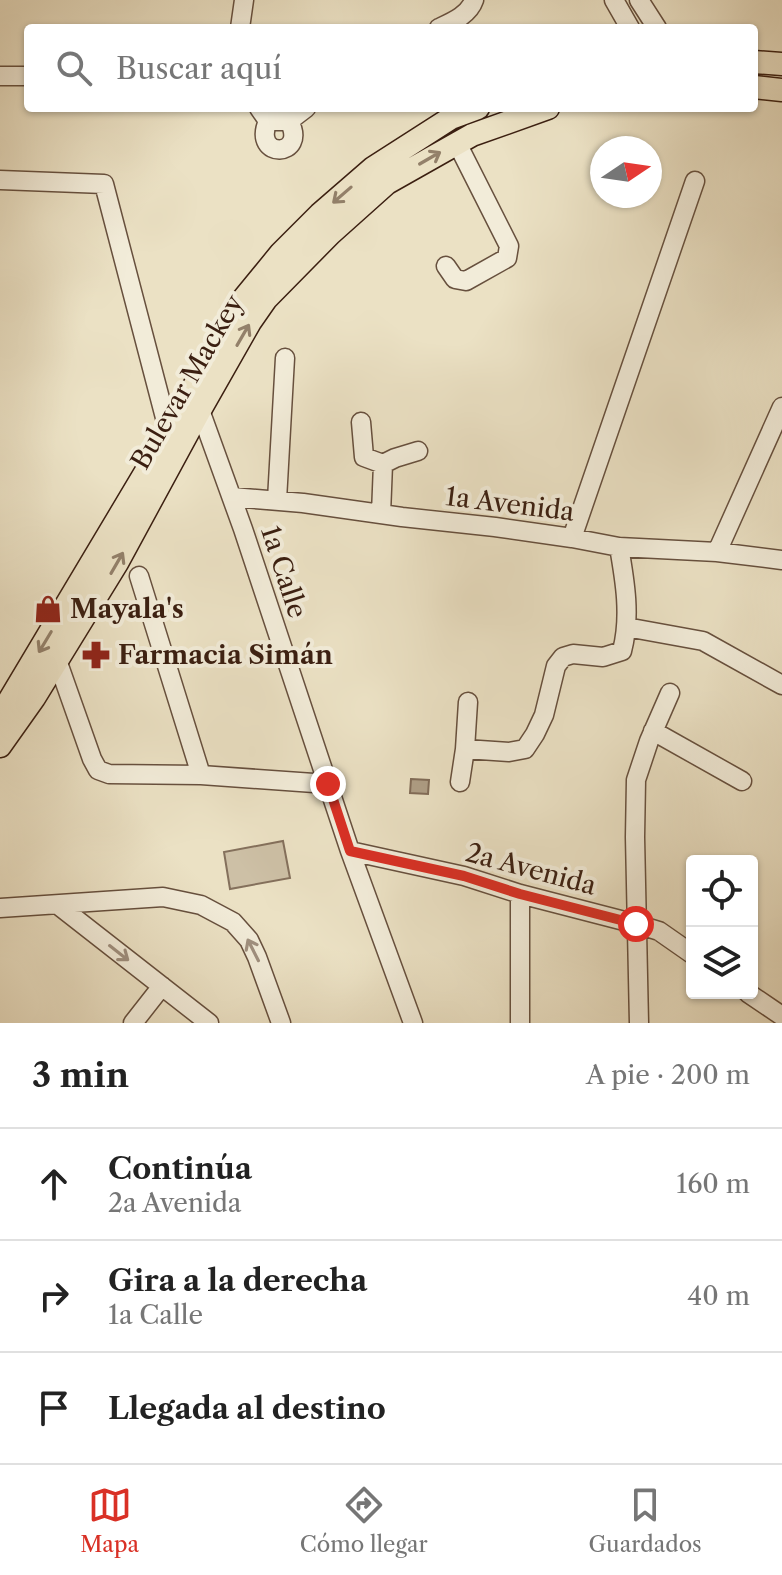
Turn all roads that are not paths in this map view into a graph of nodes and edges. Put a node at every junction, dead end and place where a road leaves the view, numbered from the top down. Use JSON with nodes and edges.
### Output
{"nodes":[{"id":1,"x":244,"y":0,"type":"edge"},
{"id":2,"x":474,"y":0,"type":"edge"},
{"id":3,"x":614,"y":0,"type":"edge"},
{"id":4,"x":639,"y":0,"type":"edge"},
{"id":5,"x":241,"y":24,"type":"edge"},
{"id":6,"x":447,"y":24,"type":"edge"},
{"id":7,"x":628,"y":24,"type":"edge"},
{"id":8,"x":654,"y":24,"type":"edge"},
{"id":9,"x":758,"y":62,"type":"edge"},
{"id":10,"x":782,"y":64,"type":"edge"},
{"id":11,"x":0,"y":76,"type":"edge"},
{"id":12,"x":24,"y":76,"type":"edge"},
{"id":13,"x":758,"y":87,"type":"edge"},
{"id":14,"x":782,"y":90,"type":"edge"},
{"id":15,"x":301,"y":112,"type":"edge"},
{"id":16,"x":467,"y":112,"type":"edge"},
{"id":17,"x":535,"y":112,"type":"edge"},
{"id":18,"x":264,"y":114,"type":"edge"},
{"id":19,"x":289,"y":121,"type":"junction"},
{"id":20,"x":457,"y":143,"type":"junction"},
{"id":21,"x":0,"y":180,"type":"edge"},
{"id":22,"x":695,"y":181,"type":"dead end"},
{"id":23,"x":446,"y":266,"type":"dead end"},
{"id":24,"x":285,"y":358,"type":"dead end"},
{"id":25,"x":782,"y":407,"type":"edge"},
{"id":26,"x":200,"y":410,"type":"junction"},
{"id":27,"x":361,"y":422,"type":"dead end"},
{"id":28,"x":169,"y":433,"type":"junction"},
{"id":29,"x":418,"y":451,"type":"dead end"},
{"id":30,"x":383,"y":464,"type":"junction"},
{"id":31,"x":232,"y":497,"type":"junction"},
{"id":32,"x":277,"y":500,"type":"junction"},
{"id":33,"x":381,"y":514,"type":"junction"},
{"id":34,"x":572,"y":538,"type":"junction"},
{"id":35,"x":619,"y":547,"type":"junction"},
{"id":36,"x":717,"y":552,"type":"junction"},
{"id":37,"x":782,"y":560,"type":"edge"},
{"id":38,"x":139,"y":576,"type":"dead end"},
{"id":39,"x":626,"y":627,"type":"junction"},
{"id":40,"x":57,"y":660,"type":"junction"},
{"id":41,"x":782,"y":685,"type":"edge"},
{"id":42,"x":670,"y":693,"type":"dead end"},
{"id":43,"x":468,"y":702,"type":"dead end"},
{"id":44,"x":0,"y":716,"type":"edge"},
{"id":45,"x":653,"y":731,"type":"junction"},
{"id":46,"x":0,"y":746,"type":"edge"},
{"id":47,"x":465,"y":749,"type":"junction"},
{"id":48,"x":201,"y":775,"type":"junction"},
{"id":49,"x":742,"y":781,"type":"dead end"},
{"id":50,"x":460,"y":782,"type":"dead end"},
{"id":51,"x":328,"y":784,"type":"junction"},
{"id":52,"x":350,"y":851,"type":"junction"},
{"id":53,"x":520,"y":894,"type":"junction"},
{"id":54,"x":58,"y":905,"type":"junction"},
{"id":55,"x":0,"y":908,"type":"edge"},
{"id":56,"x":636,"y":924,"type":"junction"},
{"id":57,"x":686,"y":950,"type":"edge"},
{"id":58,"x":162,"y":986,"type":"junction"},
{"id":59,"x":756,"y":999,"type":"edge"},
{"id":60,"x":780,"y":1018,"type":"edge"},
{"id":61,"x":133,"y":1023,"type":"edge"},
{"id":62,"x":209,"y":1023,"type":"edge"},
{"id":63,"x":281,"y":1023,"type":"edge"},
{"id":64,"x":413,"y":1023,"type":"edge"},
{"id":65,"x":520,"y":1023,"type":"edge"},
{"id":66,"x":639,"y":1023,"type":"edge"}],
"edges":[{"from":1,"to":5,"type":"street"},
{"from":2,"to":6,"type":"street"},
{"from":3,"to":7,"type":"street"},
{"from":4,"to":8,"type":"street"},
{"from":9,"to":10,"type":"main road"},
{"from":11,"to":12,"type":"street"},
{"from":13,"to":14,"type":"main road"},
{"from":15,"to":19,"type":"street"},
{"from":16,"to":28,"type":"main road","name":"Bulevar Mackey","one_way":true},
{"from":17,"to":20,"type":"main road","name":"Bulevar Mackey"},
{"from":18,"to":19,"type":"street"},
{"from":18,"to":19,"type":"street"},
{"from":20,"to":23,"type":"street"},
{"from":26,"to":20,"type":"main road","name":"Bulevar Mackey","one_way":true},
{"from":21,"to":28,"type":"street"},
{"from":22,"to":34,"type":"street"},
{"from":24,"to":32,"type":"street"},
{"from":25,"to":36,"type":"street"},
{"from":26,"to":31,"type":"street","name":"1a Calle"},
{"from":40,"to":26,"type":"main road","name":"Bulevar Mackey","one_way":true},
{"from":27,"to":30,"type":"street"},
{"from":28,"to":44,"type":"main road","name":"Bulevar Mackey","one_way":true},
{"from":29,"to":30,"type":"street"},
{"from":30,"to":33,"type":"street"},
{"from":31,"to":32,"type":"street","name":"1a Avenida"},
{"from":31,"to":51,"type":"street","name":"1a Calle"},
{"from":32,"to":33,"type":"street","name":"1a Avenida"},
{"from":33,"to":34,"type":"street","name":"1a Avenida"},
{"from":34,"to":35,"type":"street","name":"1a Avenida"},
{"from":35,"to":36,"type":"street","name":"1a Avenida"},
{"from":35,"to":39,"type":"street"},
{"from":36,"to":37,"type":"street","name":"1a Avenida"},
{"from":38,"to":48,"type":"street"},
{"from":39,"to":41,"type":"street"},
{"from":39,"to":47,"type":"street"},
{"from":40,"to":46,"type":"main road","name":"Bulevar Mackey"},
{"from":40,"to":48,"type":"street"},
{"from":42,"to":45,"type":"street"},
{"from":43,"to":47,"type":"street"},
{"from":45,"to":49,"type":"street"},
{"from":45,"to":56,"type":"street"},
{"from":47,"to":50,"type":"street"},
{"from":48,"to":51,"type":"street"},
{"from":51,"to":52,"type":"street","name":"1a Calle"},
{"from":52,"to":53,"type":"street","name":"2a Avenida"},
{"from":52,"to":64,"type":"street","name":"1a Calle"},
{"from":53,"to":56,"type":"street","name":"2a Avenida"},
{"from":53,"to":65,"type":"street"},
{"from":54,"to":55,"type":"street"},
{"from":54,"to":58,"type":"street","one_way":true},
{"from":63,"to":54,"type":"street","one_way":true},
{"from":56,"to":57,"type":"street","name":"2a Avenida"},
{"from":56,"to":66,"type":"street"},
{"from":58,"to":61,"type":"street"},
{"from":58,"to":62,"type":"street"},
{"from":59,"to":60,"type":"street"}]}
